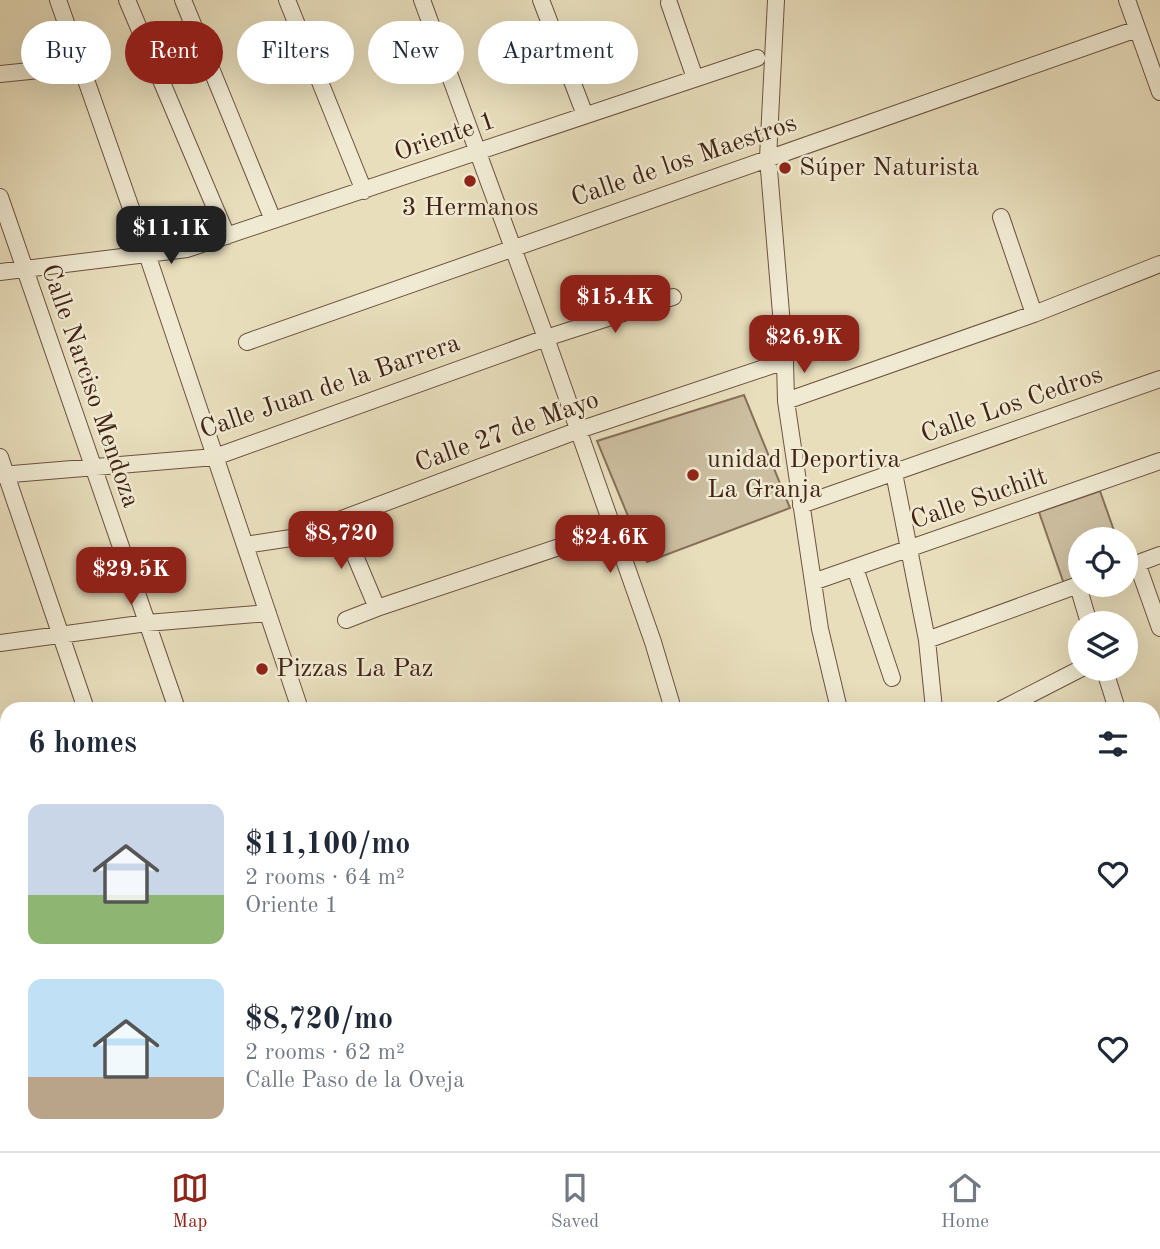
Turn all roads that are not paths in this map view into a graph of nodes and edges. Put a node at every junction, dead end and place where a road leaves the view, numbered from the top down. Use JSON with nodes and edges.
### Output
{"nodes":[{"id":1,"x":58,"y":0,"type":"edge"},
{"id":2,"x":127,"y":0,"type":"edge"},
{"id":3,"x":183,"y":0,"type":"edge"},
{"id":4,"x":287,"y":0,"type":"edge"},
{"id":5,"x":422,"y":0,"type":"edge"},
{"id":6,"x":541,"y":0,"type":"edge"},
{"id":7,"x":776,"y":0,"type":"edge"},
{"id":8,"x":1127,"y":0,"type":"edge"},
{"id":9,"x":669,"y":3,"type":"dead end"},
{"id":10,"x":65,"y":21,"type":"edge"},
{"id":11,"x":1138,"y":29,"type":"junction"},
{"id":12,"x":757,"y":58,"type":"dead end"},
{"id":13,"x":21,"y":72,"type":"edge"},
{"id":14,"x":0,"y":74,"type":"edge"},
{"id":15,"x":695,"y":78,"type":"junction"},
{"id":16,"x":86,"y":84,"type":"edge"},
{"id":17,"x":1160,"y":92,"type":"edge"},
{"id":18,"x":585,"y":115,"type":"junction"},
{"id":19,"x":477,"y":151,"type":"junction"},
{"id":20,"x":768,"y":158,"type":"junction"},
{"id":21,"x":365,"y":191,"type":"junction"},
{"id":22,"x":0,"y":197,"type":"edge"},
{"id":23,"x":1001,"y":217,"type":"dead end"},
{"id":24,"x":273,"y":220,"type":"junction"},
{"id":25,"x":227,"y":236,"type":"junction"},
{"id":26,"x":513,"y":247,"type":"junction"},
{"id":27,"x":147,"y":254,"type":"junction"},
{"id":28,"x":1160,"y":264,"type":"edge"},
{"id":29,"x":24,"y":269,"type":"junction"},
{"id":30,"x":0,"y":272,"type":"edge"},
{"id":31,"x":673,"y":297,"type":"dead end"},
{"id":32,"x":1034,"y":314,"type":"junction"},
{"id":33,"x":546,"y":338,"type":"junction"},
{"id":34,"x":247,"y":342,"type":"dead end"},
{"id":35,"x":785,"y":361,"type":"junction"},
{"id":36,"x":1160,"y":379,"type":"edge"},
{"id":37,"x":786,"y":401,"type":"junction"},
{"id":38,"x":579,"y":430,"type":"junction"},
{"id":39,"x":0,"y":457,"type":"edge"},
{"id":40,"x":215,"y":457,"type":"junction"},
{"id":41,"x":1160,"y":461,"type":"edge"},
{"id":42,"x":92,"y":468,"type":"junction"},
{"id":43,"x":894,"y":473,"type":"junction"},
{"id":44,"x":3,"y":475,"type":"edge"},
{"id":45,"x":801,"y":505,"type":"junction"},
{"id":46,"x":340,"y":520,"type":"junction"},
{"id":47,"x":613,"y":529,"type":"junction"},
{"id":48,"x":245,"y":545,"type":"junction"},
{"id":49,"x":909,"y":549,"type":"junction"},
{"id":50,"x":1160,"y":555,"type":"edge"},
{"id":51,"x":1138,"y":563,"type":"edge"},
{"id":52,"x":855,"y":568,"type":"junction"},
{"id":53,"x":1138,"y":581,"type":"edge"},
{"id":54,"x":813,"y":582,"type":"junction"},
{"id":55,"x":1068,"y":589,"type":"edge"},
{"id":56,"x":377,"y":608,"type":"junction"},
{"id":57,"x":268,"y":613,"type":"junction"},
{"id":58,"x":346,"y":620,"type":"dead end"},
{"id":59,"x":147,"y":623,"type":"junction"},
{"id":60,"x":1160,"y":628,"type":"edge"},
{"id":61,"x":60,"y":635,"type":"junction"},
{"id":62,"x":927,"y":640,"type":"junction"},
{"id":63,"x":0,"y":643,"type":"edge"},
{"id":64,"x":1068,"y":675,"type":"edge"},
{"id":65,"x":892,"y":678,"type":"dead end"},
{"id":66,"x":1108,"y":681,"type":"edge"},
{"id":67,"x":84,"y":702,"type":"edge"},
{"id":68,"x":175,"y":702,"type":"edge"},
{"id":69,"x":298,"y":702,"type":"edge"},
{"id":70,"x":671,"y":702,"type":"edge"},
{"id":71,"x":837,"y":702,"type":"edge"},
{"id":72,"x":933,"y":702,"type":"edge"},
{"id":73,"x":1016,"y":702,"type":"edge"},
{"id":74,"x":1115,"y":702,"type":"edge"}],
"edges":[{"from":1,"to":10,"type":"street"},
{"from":2,"to":25,"type":"street"},
{"from":3,"to":24,"type":"street"},
{"from":4,"to":21,"type":"street"},
{"from":5,"to":19,"type":"street"},
{"from":6,"to":18,"type":"street"},
{"from":7,"to":20,"type":"street"},
{"from":8,"to":11,"type":"street"},
{"from":9,"to":15,"type":"street"},
{"from":11,"to":17,"type":"street"},
{"from":11,"to":20,"type":"street","name":"Calle de los Maestros"},
{"from":12,"to":15,"type":"street","name":"Oriente 1"},
{"from":13,"to":14,"type":"street"},
{"from":15,"to":18,"type":"street","name":"Oriente 1"},
{"from":16,"to":27,"type":"street"},
{"from":18,"to":19,"type":"street","name":"Oriente 1"},
{"from":19,"to":21,"type":"street","name":"Oriente 1"},
{"from":19,"to":26,"type":"street"},
{"from":20,"to":26,"type":"street","name":"Calle de los Maestros"},
{"from":20,"to":35,"type":"street"},
{"from":21,"to":24,"type":"street","name":"Oriente 1"},
{"from":22,"to":29,"type":"street","name":"Calle Narciso Mendoza"},
{"from":23,"to":32,"type":"street"},
{"from":24,"to":25,"type":"street","name":"Oriente 1"},
{"from":25,"to":27,"type":"street","name":"Oriente 1"},
{"from":26,"to":33,"type":"street"},
{"from":26,"to":34,"type":"street","name":"Calle de los Maestros"},
{"from":27,"to":29,"type":"street","name":"Oriente 1"},
{"from":27,"to":40,"type":"street"},
{"from":28,"to":32,"type":"street"},
{"from":29,"to":30,"type":"street","name":"Oriente 1"},
{"from":29,"to":42,"type":"street","name":"Calle Narciso Mendoza"},
{"from":31,"to":33,"type":"street","name":"Calle Juan de la Barrera"},
{"from":32,"to":37,"type":"street"},
{"from":33,"to":38,"type":"street"},
{"from":33,"to":40,"type":"street","name":"Calle Juan de la Barrera"},
{"from":35,"to":37,"type":"street"},
{"from":35,"to":38,"type":"street","name":"Calle 27 de Mayo"},
{"from":36,"to":43,"type":"street","name":"Calle Los Cedros"},
{"from":37,"to":45,"type":"street"},
{"from":38,"to":46,"type":"street","name":"Calle 27 de Mayo"},
{"from":38,"to":47,"type":"street"},
{"from":39,"to":44,"type":"street"},
{"from":40,"to":42,"type":"street","name":"Calle Juan de la Barrera"},
{"from":40,"to":48,"type":"street"},
{"from":41,"to":49,"type":"street","name":"Calle Suchilt"},
{"from":42,"to":44,"type":"street","name":"Calle Juan de la Barrera"},
{"from":42,"to":59,"type":"street","name":"Calle Narciso Mendoza"},
{"from":43,"to":45,"type":"street","name":"Calle Los Cedros"},
{"from":43,"to":49,"type":"street"},
{"from":44,"to":61,"type":"street"},
{"from":45,"to":54,"type":"street"},
{"from":46,"to":48,"type":"street","name":"Calle 27 de Mayo"},
{"from":46,"to":56,"type":"street"},
{"from":47,"to":56,"type":"street"},
{"from":47,"to":70,"type":"street"},
{"from":48,"to":57,"type":"street"},
{"from":49,"to":52,"type":"street","name":"Calle Suchilt"},
{"from":49,"to":62,"type":"street"},
{"from":50,"to":51,"type":"street"},
{"from":52,"to":54,"type":"street","name":"Calle Suchilt"},
{"from":52,"to":65,"type":"street"},
{"from":53,"to":60,"type":"street"},
{"from":54,"to":71,"type":"street"},
{"from":55,"to":62,"type":"street"},
{"from":56,"to":58,"type":"street"},
{"from":57,"to":59,"type":"street"},
{"from":57,"to":69,"type":"street"},
{"from":59,"to":61,"type":"street"},
{"from":59,"to":68,"type":"street","name":"Calle Narciso Mendoza"},
{"from":61,"to":63,"type":"street"},
{"from":61,"to":67,"type":"street"},
{"from":62,"to":72,"type":"street"},
{"from":64,"to":73,"type":"street"},
{"from":66,"to":74,"type":"street"}]}
